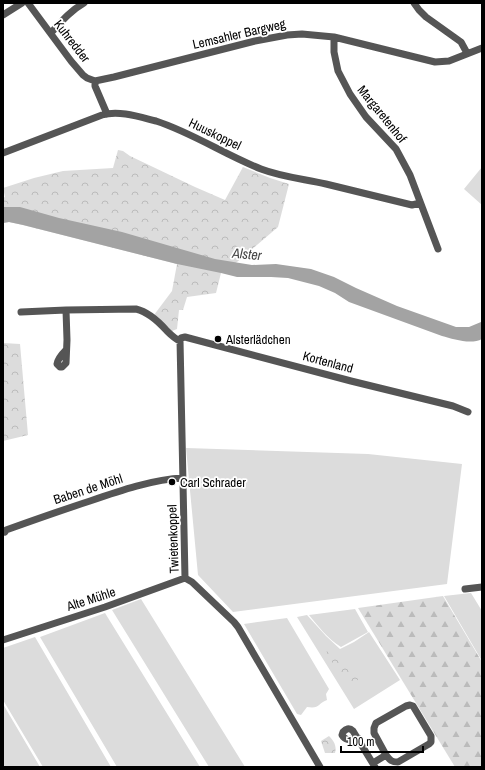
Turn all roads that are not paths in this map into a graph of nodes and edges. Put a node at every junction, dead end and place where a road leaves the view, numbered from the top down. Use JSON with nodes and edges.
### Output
{"nodes":[{"id":1,"x":22,"y":3,"type":"edge"},
{"id":2,"x":28,"y":3,"type":"edge"},
{"id":3,"x":84,"y":3,"type":"edge"},
{"id":4,"x":414,"y":3,"type":"edge"},
{"id":5,"x":3,"y":14,"type":"edge"},
{"id":6,"x":51,"y":33,"type":"junction"},
{"id":7,"x":334,"y":37,"type":"junction"},
{"id":8,"x":482,"y":48,"type":"edge"},
{"id":9,"x":467,"y":53,"type":"junction"},
{"id":10,"x":95,"y":81,"type":"junction"},
{"id":11,"x":107,"y":114,"type":"junction"},
{"id":12,"x":3,"y":153,"type":"edge"},
{"id":13,"x":420,"y":203,"type":"junction"},
{"id":14,"x":438,"y":249,"type":"dead end"},
{"id":15,"x":66,"y":310,"type":"junction"},
{"id":16,"x":21,"y":312,"type":"dead end"},
{"id":17,"x":180,"y":340,"type":"junction"},
{"id":18,"x":66,"y":350,"type":"dead end"},
{"id":19,"x":468,"y":412,"type":"dead end"},
{"id":20,"x":183,"y":478,"type":"junction"},
{"id":21,"x":5,"y":532,"type":"dead end"},
{"id":22,"x":185,"y":578,"type":"junction"},
{"id":23,"x":482,"y":586,"type":"edge"},
{"id":24,"x":465,"y":589,"type":"dead end"},
{"id":25,"x":3,"y":640,"type":"edge"},
{"id":26,"x":358,"y":738,"type":"dead end"},
{"id":27,"x":386,"y":755,"type":"junction"},
{"id":28,"x":374,"y":765,"type":"edge"},
{"id":29,"x":320,"y":767,"type":"edge"}],
"edges":[{"from":1,"to":5,"type":"street"},
{"from":2,"to":6,"type":"street","name":"Kuhredder"},
{"from":3,"to":6,"type":"street"},
{"from":4,"to":9,"type":"street"},
{"from":6,"to":10,"type":"street","name":"Kuhredder"},
{"from":7,"to":9,"type":"street","name":"Lemsahler Bargweg"},
{"from":7,"to":10,"type":"street","name":"Lemsahler Bargweg"},
{"from":7,"to":13,"type":"street","name":"Margaretenhof"},
{"from":8,"to":9,"type":"street","name":"Lemsahler Bargweg"},
{"from":10,"to":11,"type":"street"},
{"from":11,"to":12,"type":"street","name":"Huuskoppel"},
{"from":11,"to":13,"type":"street","name":"Huuskoppel"},
{"from":13,"to":14,"type":"street","name":"Margaretenhof"},
{"from":15,"to":16,"type":"street"},
{"from":15,"to":17,"type":"street"},
{"from":15,"to":18,"type":"street"},
{"from":17,"to":19,"type":"street","name":"Kortenland"},
{"from":17,"to":20,"type":"street","name":"Twietenkoppel"},
{"from":20,"to":21,"type":"street","name":"Baben de Möhl"},
{"from":20,"to":22,"type":"street","name":"Twietenkoppel"},
{"from":22,"to":25,"type":"street","name":"Alte Mühle"},
{"from":22,"to":29,"type":"street","name":"Twietenkoppel"},
{"from":23,"to":24,"type":"street"},
{"from":26,"to":28,"type":"street"},
{"from":27,"to":27,"type":"street"},
{"from":27,"to":28,"type":"street"}]}
